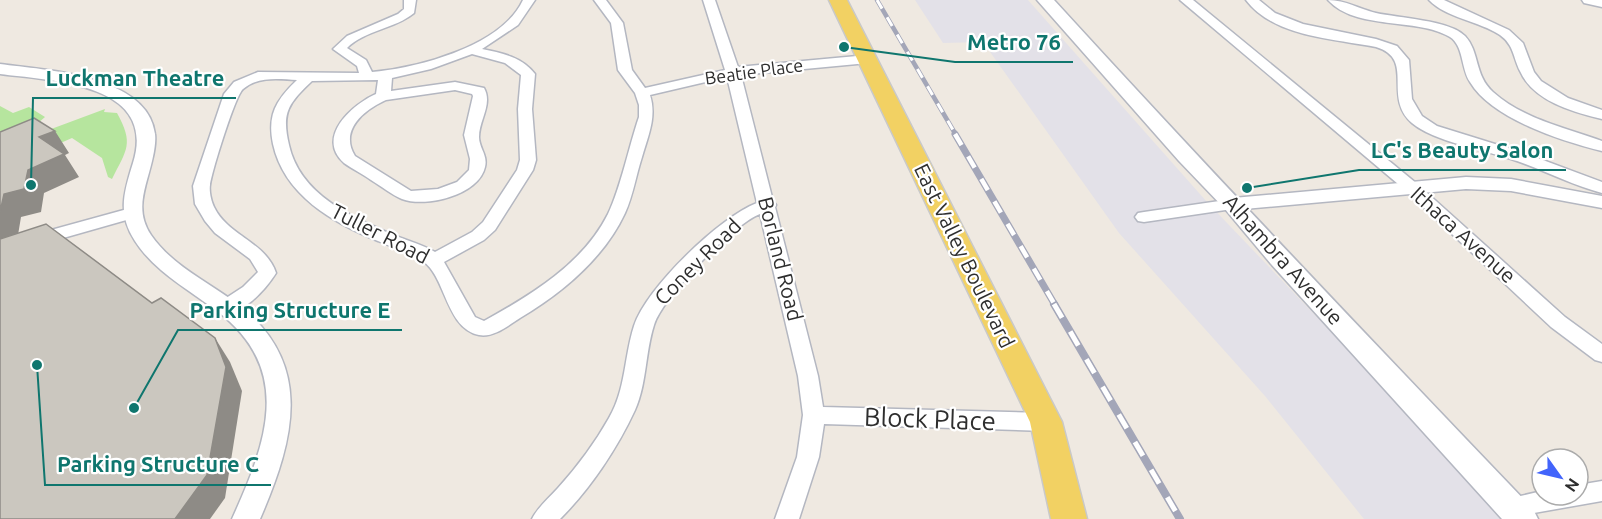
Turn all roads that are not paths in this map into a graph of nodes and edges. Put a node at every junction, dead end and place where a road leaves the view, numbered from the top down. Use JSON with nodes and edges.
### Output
{"nodes":[{"id":1,"x":410,"y":0,"type":"edge"},
{"id":2,"x":529,"y":0,"type":"edge"},
{"id":3,"x":600,"y":0,"type":"edge"},
{"id":4,"x":708,"y":0,"type":"edge"},
{"id":5,"x":837,"y":0,"type":"edge"},
{"id":6,"x":1045,"y":0,"type":"edge"},
{"id":7,"x":1185,"y":0,"type":"edge"},
{"id":8,"x":1252,"y":0,"type":"edge"},
{"id":9,"x":1334,"y":0,"type":"edge"},
{"id":10,"x":1435,"y":0,"type":"edge"},
{"id":11,"x":1588,"y":0,"type":"edge"},
{"id":12,"x":1602,"y":3,"type":"edge"},
{"id":13,"x":470,"y":50,"type":"junction"},
{"id":14,"x":867,"y":59,"type":"junction"},
{"id":15,"x":0,"y":69,"type":"edge"},
{"id":16,"x":733,"y":72,"type":"junction"},
{"id":17,"x":385,"y":75,"type":"junction"},
{"id":18,"x":365,"y":76,"type":"junction"},
{"id":19,"x":308,"y":77,"type":"junction"},
{"id":20,"x":642,"y":93,"type":"junction"},
{"id":21,"x":383,"y":96,"type":"junction"},
{"id":22,"x":1602,"y":115,"type":"edge"},
{"id":23,"x":1602,"y":146,"type":"edge"},
{"id":24,"x":1410,"y":186,"type":"junction"},
{"id":25,"x":1602,"y":188,"type":"edge"},
{"id":26,"x":1602,"y":202,"type":"edge"},
{"id":27,"x":1233,"y":204,"type":"junction"},
{"id":28,"x":768,"y":205,"type":"junction"},
{"id":29,"x":131,"y":213,"type":"junction"},
{"id":30,"x":1144,"y":217,"type":"dead end"},
{"id":31,"x":0,"y":250,"type":"edge"},
{"id":32,"x":434,"y":260,"type":"junction"},
{"id":33,"x":227,"y":307,"type":"junction"},
{"id":34,"x":1602,"y":356,"type":"edge"},
{"id":35,"x":814,"y":415,"type":"junction"},
{"id":36,"x":1046,"y":423,"type":"junction"},
{"id":37,"x":1602,"y":491,"type":"edge"},
{"id":38,"x":1517,"y":513,"type":"edge"},
{"id":39,"x":246,"y":519,"type":"edge"},
{"id":40,"x":544,"y":519,"type":"edge"},
{"id":41,"x":787,"y":519,"type":"edge"},
{"id":42,"x":1069,"y":519,"type":"edge"}],
"edges":[{"from":1,"to":18,"type":"street"},
{"from":2,"to":13,"type":"street"},
{"from":3,"to":20,"type":"street"},
{"from":4,"to":16,"type":"street","name":"Borland Road"},
{"from":5,"to":14,"type":"main road","name":"East Valley Boulevard"},
{"from":6,"to":27,"type":"main road","name":"Alhambra Avenue"},
{"from":7,"to":24,"type":"street","name":"Ithaca Avenue"},
{"from":8,"to":25,"type":"street"},
{"from":9,"to":23,"type":"street"},
{"from":10,"to":22,"type":"street"},
{"from":11,"to":12,"type":"street"},
{"from":13,"to":17,"type":"street"},
{"from":13,"to":32,"type":"street"},
{"from":14,"to":16,"type":"street","name":"Beatie Place"},
{"from":14,"to":36,"type":"main road","name":"East Valley Boulevard"},
{"from":15,"to":29,"type":"street"},
{"from":16,"to":20,"type":"street","name":"Beatie Place"},
{"from":16,"to":28,"type":"street","name":"Borland Road"},
{"from":17,"to":18,"type":"street"},
{"from":17,"to":21,"type":"street"},
{"from":18,"to":19,"type":"street"},
{"from":19,"to":32,"type":"street","name":"Tuller Road"},
{"from":19,"to":33,"type":"street"},
{"from":20,"to":32,"type":"street","name":"Tuller Road"},
{"from":21,"to":21,"type":"street"},
{"from":24,"to":26,"type":"street"},
{"from":24,"to":27,"type":"street"},
{"from":24,"to":34,"type":"street","name":"Ithaca Avenue"},
{"from":27,"to":30,"type":"street"},
{"from":27,"to":38,"type":"main road","name":"Alhambra Avenue"},
{"from":28,"to":35,"type":"street","name":"Borland Road"},
{"from":28,"to":40,"type":"street","name":"Coney Road"},
{"from":29,"to":31,"type":"street"},
{"from":29,"to":33,"type":"street"},
{"from":33,"to":39,"type":"street"},
{"from":35,"to":36,"type":"street","name":"Block Place"},
{"from":35,"to":41,"type":"street","name":"Borland Road"},
{"from":36,"to":42,"type":"main road","name":"East Valley Boulevard"},
{"from":37,"to":38,"type":"street"}]}
